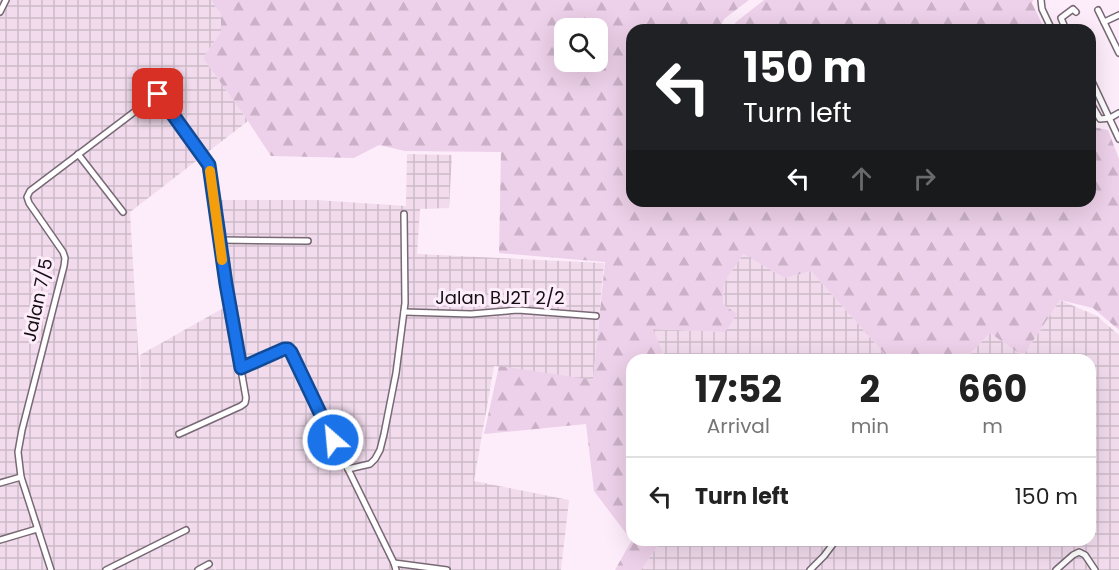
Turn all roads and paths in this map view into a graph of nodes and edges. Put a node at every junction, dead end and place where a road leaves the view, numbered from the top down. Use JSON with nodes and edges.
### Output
{"nodes":[{"id":1,"x":6,"y":0,"type":"edge"},
{"id":2,"x":1041,"y":0,"type":"edge"},
{"id":3,"x":1098,"y":10,"type":"dead end"},
{"id":4,"x":0,"y":12,"type":"edge"},
{"id":5,"x":1076,"y":12,"type":"dead end"},
{"id":6,"x":1119,"y":15,"type":"edge"},
{"id":7,"x":1104,"y":22,"type":"junction"},
{"id":8,"x":1049,"y":24,"type":"edge"},
{"id":9,"x":1064,"y":24,"type":"edge"},
{"id":10,"x":1119,"y":52,"type":"edge"},
{"id":11,"x":178,"y":78,"type":"dead end"},
{"id":12,"x":1096,"y":89,"type":"edge"},
{"id":13,"x":158,"y":94,"type":"junction"},
{"id":14,"x":1096,"y":112,"type":"edge"},
{"id":15,"x":1119,"y":113,"type":"edge"},
{"id":16,"x":1110,"y":118,"type":"junction"},
{"id":17,"x":1119,"y":139,"type":"edge"},
{"id":18,"x":78,"y":154,"type":"junction"},
{"id":19,"x":123,"y":212,"type":"dead end"},
{"id":20,"x":404,"y":214,"type":"dead end"},
{"id":21,"x":220,"y":240,"type":"junction"},
{"id":22,"x":308,"y":241,"type":"dead end"},
{"id":23,"x":404,"y":312,"type":"junction"},
{"id":24,"x":596,"y":316,"type":"dead end"},
{"id":25,"x":241,"y":368,"type":"junction"},
{"id":26,"x":179,"y":434,"type":"dead end"},
{"id":27,"x":348,"y":469,"type":"junction"},
{"id":28,"x":21,"y":477,"type":"junction"},
{"id":29,"x":0,"y":483,"type":"edge"},
{"id":30,"x":37,"y":529,"type":"junction"},
{"id":31,"x":186,"y":530,"type":"dead end"},
{"id":32,"x":0,"y":540,"type":"edge"},
{"id":33,"x":832,"y":546,"type":"edge"},
{"id":34,"x":394,"y":562,"type":"junction"},
{"id":35,"x":208,"y":564,"type":"dead end"},
{"id":36,"x":51,"y":570,"type":"edge"},
{"id":37,"x":106,"y":570,"type":"edge"},
{"id":38,"x":198,"y":570,"type":"edge"},
{"id":39,"x":396,"y":570,"type":"edge"},
{"id":40,"x":447,"y":570,"type":"edge"},
{"id":41,"x":810,"y":570,"type":"edge"},
{"id":42,"x":1056,"y":570,"type":"edge"},
{"id":43,"x":1095,"y":570,"type":"edge"}],
"edges":[{"from":1,"to":4,"type":"street"},
{"from":2,"to":8,"type":"street"},
{"from":3,"to":7,"type":"street"},
{"from":5,"to":9,"type":"street"},
{"from":6,"to":7,"type":"street"},
{"from":7,"to":10,"type":"street"},
{"from":11,"to":13,"type":"street","name":"Jalan 7/5"},
{"from":12,"to":16,"type":"street"},
{"from":13,"to":18,"type":"street","name":"Jalan 7/5"},
{"from":13,"to":21,"type":"street"},
{"from":14,"to":16,"type":"street"},
{"from":15,"to":16,"type":"street"},
{"from":16,"to":17,"type":"street"},
{"from":18,"to":19,"type":"street"},
{"from":18,"to":28,"type":"street","name":"Jalan 7/5"},
{"from":20,"to":23,"type":"street"},
{"from":21,"to":22,"type":"street"},
{"from":21,"to":25,"type":"street"},
{"from":23,"to":24,"type":"street","name":"Jalan BJ2T 2/2"},
{"from":23,"to":27,"type":"street"},
{"from":25,"to":26,"type":"street"},
{"from":25,"to":27,"type":"street"},
{"from":27,"to":34,"type":"street"},
{"from":28,"to":29,"type":"street"},
{"from":28,"to":30,"type":"street","name":"Jalan 7/5"},
{"from":30,"to":32,"type":"street"},
{"from":30,"to":36,"type":"street","name":"Jalan 7/5"},
{"from":31,"to":37,"type":"street"},
{"from":33,"to":41,"type":"street"},
{"from":34,"to":39,"type":"street"},
{"from":34,"to":40,"type":"street"},
{"from":35,"to":38,"type":"street"},
{"from":42,"to":43,"type":"street"}]}
